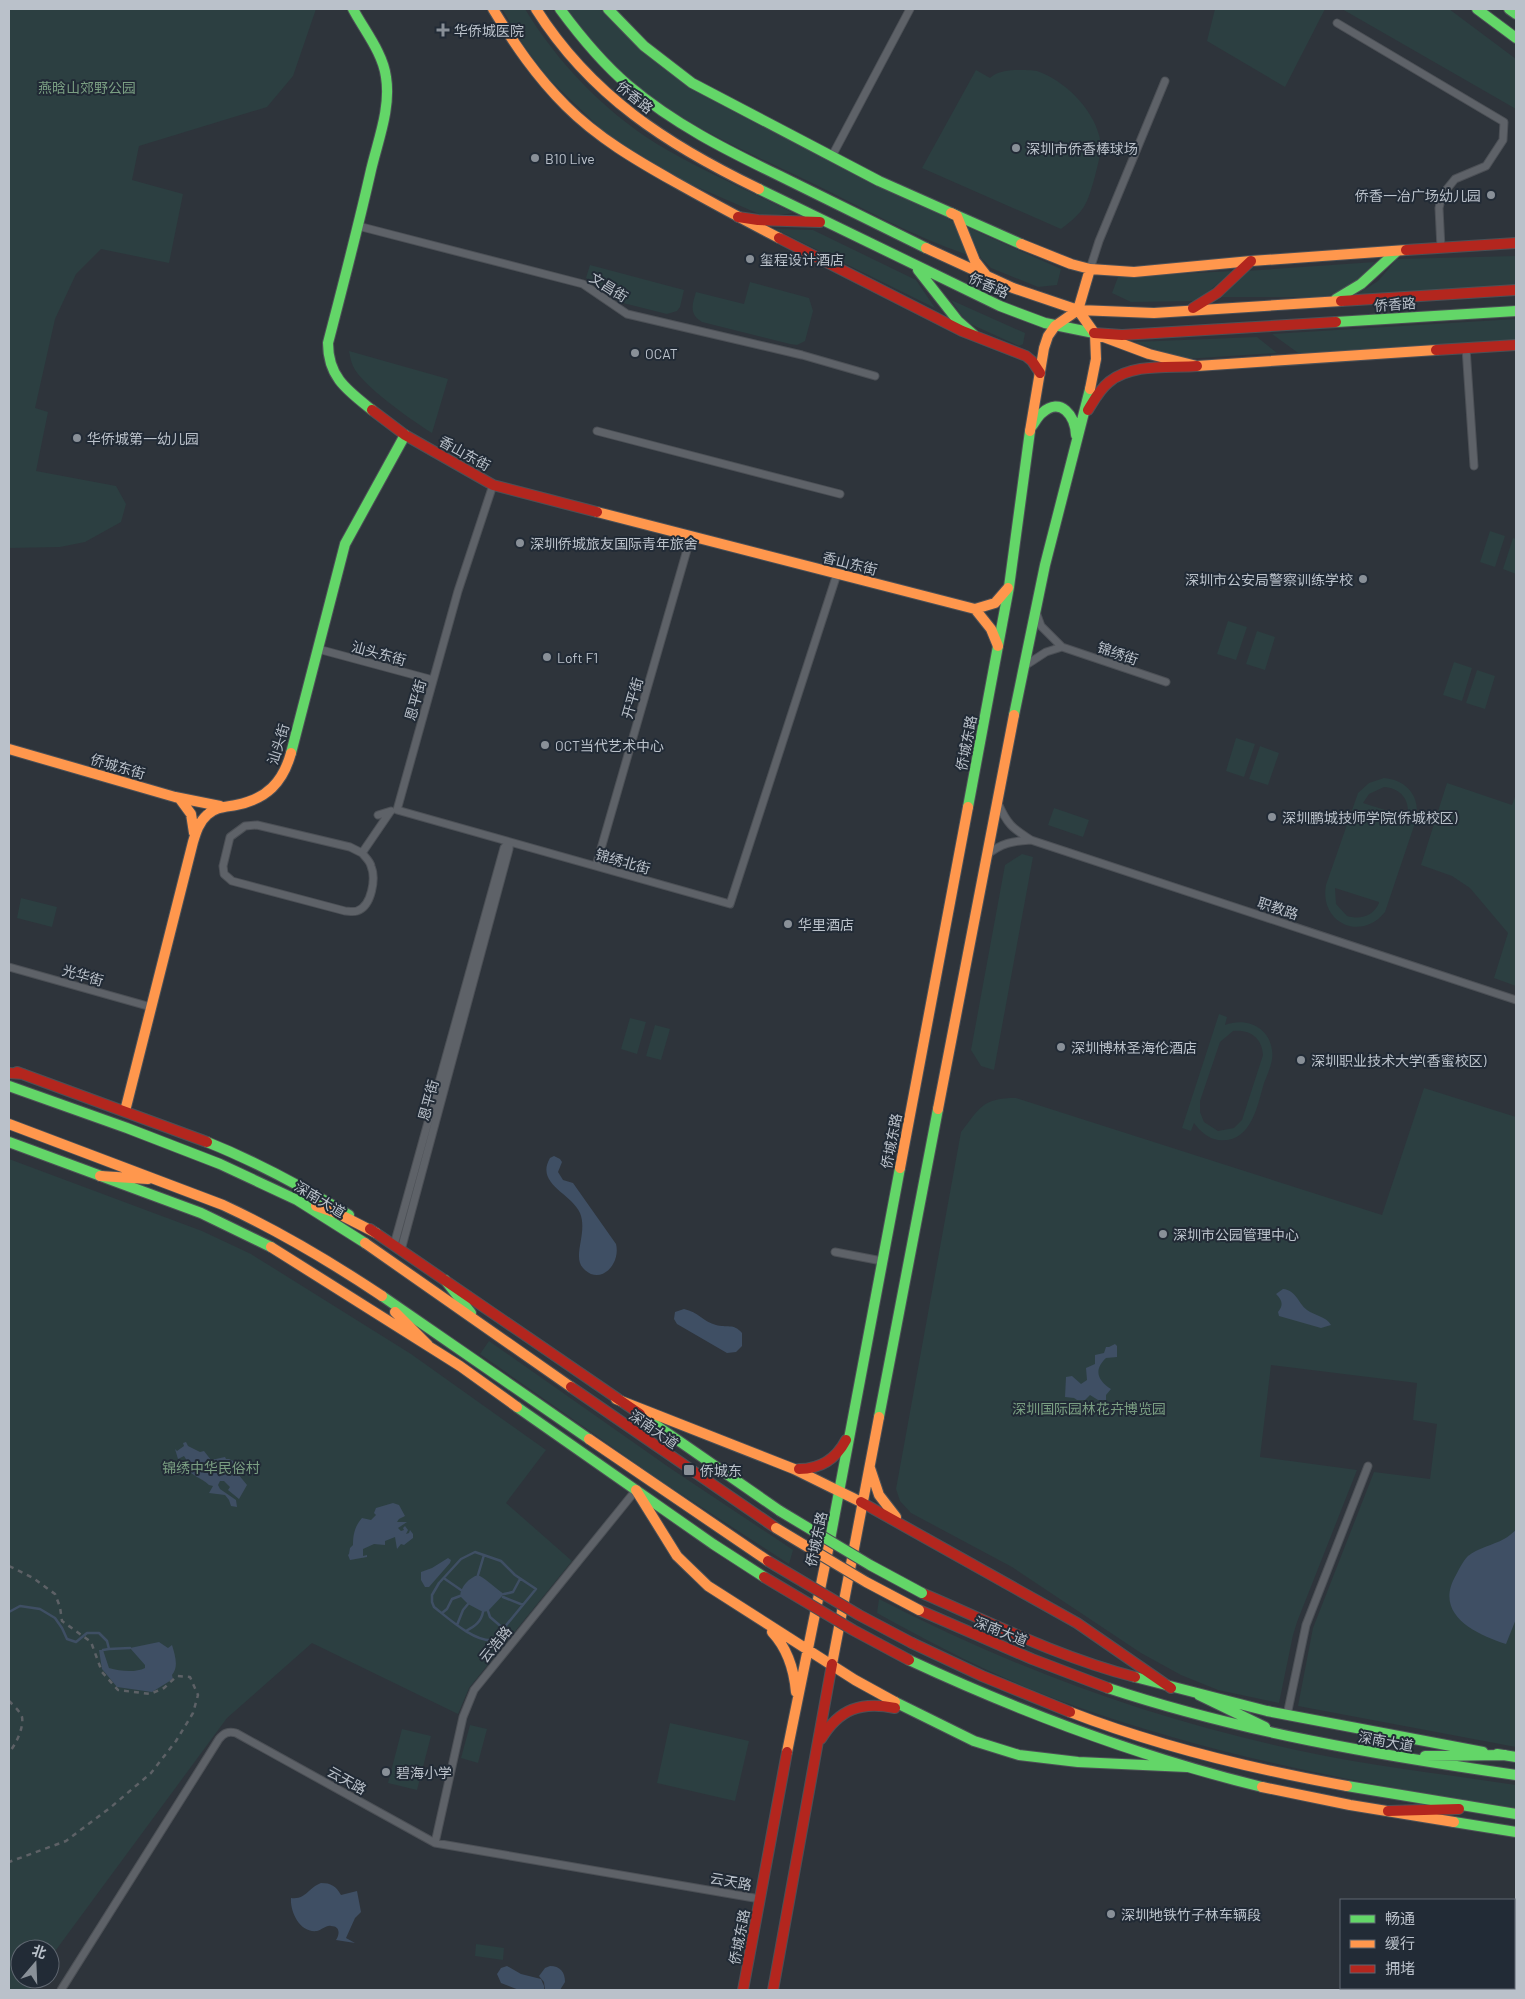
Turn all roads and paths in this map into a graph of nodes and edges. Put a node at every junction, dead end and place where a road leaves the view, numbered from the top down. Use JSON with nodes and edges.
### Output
{"nodes":[{"id":1,"x":353,"y":9,"type":"edge"},
{"id":2,"x":493,"y":9,"type":"edge"},
{"id":3,"x":536,"y":9,"type":"edge"},
{"id":4,"x":560,"y":9,"type":"edge"},
{"id":5,"x":608,"y":9,"type":"edge"},
{"id":6,"x":910,"y":9,"type":"edge"},
{"id":7,"x":1478,"y":9,"type":"edge"},
{"id":8,"x":1509,"y":9,"type":"edge"},
{"id":9,"x":1516,"y":14,"type":"edge"},
{"id":10,"x":1337,"y":23,"type":"dead end"},
{"id":11,"x":1516,"y":38,"type":"edge"},
{"id":12,"x":1165,"y":81,"type":"dead end"},
{"id":13,"x":832,"y":156,"type":"junction"},
{"id":14,"x":951,"y":213,"type":"junction"},
{"id":15,"x":738,"y":217,"type":"junction"},
{"id":16,"x":829,"y":223,"type":"junction"},
{"id":17,"x":358,"y":226,"type":"junction"},
{"id":18,"x":1516,"y":243,"type":"edge"},
{"id":19,"x":1441,"y":248,"type":"junction"},
{"id":20,"x":1397,"y":251,"type":"junction"},
{"id":21,"x":1252,"y":261,"type":"junction"},
{"id":22,"x":909,"y":262,"type":"junction"},
{"id":23,"x":1090,"y":269,"type":"junction"},
{"id":24,"x":989,"y":278,"type":"junction"},
{"id":25,"x":1516,"y":290,"type":"edge"},
{"id":26,"x":1328,"y":302,"type":"junction"},
{"id":27,"x":1078,"y":310,"type":"junction"},
{"id":28,"x":1185,"y":311,"type":"junction"},
{"id":29,"x":1516,"y":311,"type":"edge"},
{"id":30,"x":1055,"y":326,"type":"junction"},
{"id":31,"x":1095,"y":334,"type":"junction"},
{"id":32,"x":974,"y":335,"type":"junction"},
{"id":33,"x":1516,"y":345,"type":"edge"},
{"id":34,"x":1466,"y":348,"type":"junction"},
{"id":35,"x":1197,"y":366,"type":"junction"},
{"id":36,"x":1040,"y":373,"type":"junction"},
{"id":37,"x":875,"y":376,"type":"dead end"},
{"id":38,"x":1084,"y":415,"type":"junction"},
{"id":39,"x":1030,"y":430,"type":"junction"},
{"id":40,"x":597,"y":431,"type":"dead end"},
{"id":41,"x":406,"y":435,"type":"junction"},
{"id":42,"x":1074,"y":454,"type":"junction"},
{"id":43,"x":1474,"y":466,"type":"dead end"},
{"id":44,"x":493,"y":485,"type":"junction"},
{"id":45,"x":840,"y":494,"type":"dead end"},
{"id":46,"x":691,"y":536,"type":"junction"},
{"id":47,"x":837,"y":574,"type":"junction"},
{"id":48,"x":1009,"y":587,"type":"junction"},
{"id":49,"x":975,"y":609,"type":"junction"},
{"id":50,"x":1035,"y":610,"type":"junction"},
{"id":51,"x":998,"y":646,"type":"junction"},
{"id":52,"x":1062,"y":647,"type":"junction"},
{"id":53,"x":318,"y":649,"type":"junction"},
{"id":54,"x":1024,"y":666,"type":"junction"},
{"id":55,"x":433,"y":680,"type":"junction"},
{"id":56,"x":1166,"y":682,"type":"dead end"},
{"id":57,"x":9,"y":749,"type":"edge"},
{"id":58,"x":175,"y":796,"type":"junction"},
{"id":59,"x":997,"y":802,"type":"junction"},
{"id":60,"x":221,"y":807,"type":"junction"},
{"id":61,"x":393,"y":811,"type":"junction"},
{"id":62,"x":378,"y":815,"type":"dead end"},
{"id":63,"x":1031,"y":840,"type":"junction"},
{"id":64,"x":193,"y":842,"type":"junction"},
{"id":65,"x":509,"y":842,"type":"junction"},
{"id":66,"x":362,"y":853,"type":"junction"},
{"id":67,"x":987,"y":855,"type":"junction"},
{"id":68,"x":596,"y":866,"type":"junction"},
{"id":69,"x":9,"y":967,"type":"edge"},
{"id":70,"x":1516,"y":1000,"type":"edge"},
{"id":71,"x":151,"y":1007,"type":"junction"},
{"id":72,"x":9,"y":1071,"type":"edge"},
{"id":73,"x":9,"y":1086,"type":"edge"},
{"id":74,"x":124,"y":1111,"type":"junction"},
{"id":75,"x":9,"y":1124,"type":"edge"},
{"id":76,"x":9,"y":1142,"type":"edge"},
{"id":77,"x":100,"y":1176,"type":"junction"},
{"id":78,"x":162,"y":1180,"type":"junction"},
{"id":79,"x":297,"y":1200,"type":"junction"},
{"id":80,"x":376,"y":1233,"type":"junction"},
{"id":81,"x":398,"y":1247,"type":"junction"},
{"id":82,"x":835,"y":1252,"type":"dead end"},
{"id":83,"x":882,"y":1261,"type":"junction"},
{"id":84,"x":445,"y":1280,"type":"junction"},
{"id":85,"x":376,"y":1293,"type":"junction"},
{"id":86,"x":478,"y":1322,"type":"junction"},
{"id":87,"x":428,"y":1345,"type":"junction"},
{"id":88,"x":616,"y":1399,"type":"junction"},
{"id":89,"x":850,"y":1432,"type":"junction"},
{"id":90,"x":870,"y":1464,"type":"junction"},
{"id":91,"x":1368,"y":1466,"type":"dead end"},
{"id":92,"x":794,"y":1469,"type":"junction"},
{"id":93,"x":636,"y":1490,"type":"junction"},
{"id":94,"x":840,"y":1490,"type":"junction"},
{"id":95,"x":862,"y":1502,"type":"junction"},
{"id":96,"x":905,"y":1525,"type":"junction"},
{"id":97,"x":760,"y":1620,"type":"junction"},
{"id":98,"x":807,"y":1650,"type":"junction"},
{"id":99,"x":832,"y":1665,"type":"junction"},
{"id":100,"x":1171,"y":1688,"type":"junction"},
{"id":101,"x":1199,"y":1695,"type":"junction"},
{"id":102,"x":796,"y":1701,"type":"junction"},
{"id":103,"x":916,"y":1714,"type":"junction"},
{"id":104,"x":1287,"y":1715,"type":"junction"},
{"id":105,"x":1290,"y":1738,"type":"junction"},
{"id":106,"x":816,"y":1749,"type":"junction"},
{"id":107,"x":1505,"y":1755,"type":"junction"},
{"id":108,"x":1390,"y":1756,"type":"junction"},
{"id":109,"x":1516,"y":1757,"type":"edge"},
{"id":110,"x":1187,"y":1767,"type":"junction"},
{"id":111,"x":1516,"y":1775,"type":"edge"},
{"id":112,"x":1489,"y":1809,"type":"junction"},
{"id":113,"x":1388,"y":1811,"type":"junction"},
{"id":114,"x":1516,"y":1814,"type":"edge"},
{"id":115,"x":1516,"y":1832,"type":"edge"},
{"id":116,"x":435,"y":1844,"type":"junction"},
{"id":117,"x":760,"y":1898,"type":"junction"},
{"id":118,"x":61,"y":1990,"type":"edge"},
{"id":119,"x":743,"y":1990,"type":"edge"},
{"id":120,"x":773,"y":1990,"type":"edge"}],
"edges":[{"from":1,"to":17,"type":"main road","name":"香山东街"},
{"from":2,"to":15,"type":"main road"},
{"from":3,"to":16,"type":"main road","name":"侨香路"},
{"from":4,"to":24,"type":"main road","name":"侨香路"},
{"from":5,"to":13,"type":"main road"},
{"from":6,"to":13,"type":"street"},
{"from":7,"to":11,"type":"main road"},
{"from":8,"to":9,"type":"main road"},
{"from":10,"to":19,"type":"street"},
{"from":12,"to":23,"type":"street"},
{"from":13,"to":14,"type":"main road"},
{"from":14,"to":23,"type":"main road"},
{"from":14,"to":24,"type":"main road"},
{"from":15,"to":16,"type":"main road"},
{"from":15,"to":32,"type":"main road"},
{"from":16,"to":22,"type":"main road","name":"侨香路"},
{"from":17,"to":37,"type":"street","name":"文昌街"},
{"from":17,"to":41,"type":"main road","name":"香山东街"},
{"from":18,"to":19,"type":"main road"},
{"from":19,"to":20,"type":"main road"},
{"from":20,"to":21,"type":"main road"},
{"from":20,"to":26,"type":"main road"},
{"from":21,"to":23,"type":"main road"},
{"from":21,"to":28,"type":"main road"},
{"from":22,"to":30,"type":"main road","name":"侨香路"},
{"from":22,"to":32,"type":"main road"},
{"from":23,"to":27,"type":"main road"},
{"from":24,"to":27,"type":"main road","name":"侨香路"},
{"from":25,"to":26,"type":"main road","name":"侨香路"},
{"from":26,"to":28,"type":"main road","name":"侨香路"},
{"from":27,"to":28,"type":"main road","name":"侨香路"},
{"from":27,"to":30,"type":"main road"},
{"from":27,"to":31,"type":"main road"},
{"from":29,"to":31,"type":"main road","name":"侨香路"},
{"from":30,"to":31,"type":"main road","name":"侨香路"},
{"from":30,"to":36,"type":"main road","name":"侨城东路"},
{"from":31,"to":35,"type":"main road"},
{"from":31,"to":38,"type":"main road"},
{"from":32,"to":36,"type":"main road"},
{"from":33,"to":34,"type":"main road"},
{"from":34,"to":35,"type":"main road"},
{"from":34,"to":43,"type":"street"},
{"from":35,"to":38,"type":"main road"},
{"from":36,"to":39,"type":"main road","name":"侨城东路"},
{"from":38,"to":42,"type":"main road"},
{"from":39,"to":42,"type":"main road"},
{"from":39,"to":48,"type":"main road","name":"侨城东路"},
{"from":40,"to":45,"type":"street"},
{"from":41,"to":44,"type":"main road","name":"香山东街"},
{"from":41,"to":53,"type":"main road","name":"汕头街"},
{"from":42,"to":50,"type":"main road"},
{"from":44,"to":46,"type":"main road","name":"香山东街"},
{"from":44,"to":55,"type":"street","name":"恩平街"},
{"from":46,"to":47,"type":"main road","name":"香山东街"},
{"from":46,"to":68,"type":"street","name":"开平街"},
{"from":47,"to":49,"type":"main road","name":"香山东街"},
{"from":47,"to":68,"type":"street","name":"锦绣北街"},
{"from":48,"to":49,"type":"main road"},
{"from":48,"to":51,"type":"main road","name":"侨城东路"},
{"from":49,"to":51,"type":"main road"},
{"from":50,"to":52,"type":"street","name":"锦绣街"},
{"from":50,"to":54,"type":"main road"},
{"from":51,"to":83,"type":"main road","name":"侨城东路"},
{"from":52,"to":54,"type":"street"},
{"from":52,"to":56,"type":"street","name":"锦绣街"},
{"from":53,"to":55,"type":"street","name":"汕头东街"},
{"from":53,"to":60,"type":"main road","name":"汕头街"},
{"from":54,"to":59,"type":"main road"},
{"from":55,"to":61,"type":"street","name":"恩平街"},
{"from":57,"to":58,"type":"main road","name":"侨城东街"},
{"from":58,"to":60,"type":"main road","name":"侨城东街"},
{"from":58,"to":64,"type":"main road"},
{"from":59,"to":63,"type":"street","name":"职教路"},
{"from":59,"to":67,"type":"main road"},
{"from":60,"to":64,"type":"main road","name":"汕头街"},
{"from":61,"to":62,"type":"street"},
{"from":61,"to":65,"type":"street"},
{"from":61,"to":66,"type":"street","name":"恩平街"},
{"from":63,"to":67,"type":"street","name":"职教路"},
{"from":63,"to":70,"type":"street","name":"职教路"},
{"from":64,"to":71,"type":"main road","name":"汕头街"},
{"from":65,"to":68,"type":"street","name":"锦绣北街"},
{"from":65,"to":81,"type":"street","name":"恩平街"},
{"from":66,"to":66,"type":"street"},
{"from":67,"to":90,"type":"main road"},
{"from":69,"to":71,"type":"street","name":"光华街"},
{"from":71,"to":74,"type":"main road","name":"汕头街"},
{"from":72,"to":74,"type":"main road"},
{"from":73,"to":79,"type":"main road","name":"深南大道"},
{"from":74,"to":80,"type":"main road"},
{"from":75,"to":78,"type":"main road"},
{"from":76,"to":77,"type":"main road"},
{"from":77,"to":78,"type":"main road"},
{"from":77,"to":87,"type":"main road"},
{"from":78,"to":85,"type":"main road"},
{"from":79,"to":80,"type":"main road"},
{"from":79,"to":86,"type":"main road","name":"深南大道"},
{"from":80,"to":81,"type":"main road"},
{"from":81,"to":84,"type":"main road"},
{"from":82,"to":83,"type":"street"},
{"from":83,"to":89,"type":"main road","name":"侨城东路"},
{"from":84,"to":86,"type":"main road"},
{"from":84,"to":88,"type":"main road"},
{"from":85,"to":87,"type":"main road"},
{"from":85,"to":112,"type":"main road","bridge":true},
{"from":86,"to":105,"type":"main road","name":"深南大道","bridge":true},
{"from":87,"to":93,"type":"main road"},
{"from":88,"to":92,"type":"main road"},
{"from":88,"to":100,"type":"main road","bridge":true},
{"from":89,"to":92,"type":"main road"},
{"from":89,"to":94,"type":"main road","name":"侨城东路"},
{"from":90,"to":95,"type":"main road"},
{"from":90,"to":96,"type":"main road"},
{"from":91,"to":104,"type":"street"},
{"from":92,"to":94,"type":"main road"},
{"from":93,"to":97,"type":"main road"},
{"from":93,"to":110,"type":"main road","bridge":true},
{"from":93,"to":116,"type":"street","name":"云浩路"},
{"from":94,"to":95,"type":"main road"},
{"from":94,"to":98,"type":"main road","name":"侨城东路"},
{"from":95,"to":96,"type":"main road"},
{"from":95,"to":99,"type":"main road"},
{"from":96,"to":100,"type":"main road"},
{"from":97,"to":98,"type":"main road"},
{"from":97,"to":102,"type":"main road"},
{"from":98,"to":99,"type":"main road"},
{"from":98,"to":102,"type":"main road","name":"侨城东路"},
{"from":99,"to":103,"type":"main road"},
{"from":99,"to":106,"type":"main road"},
{"from":100,"to":101,"type":"main road"},
{"from":101,"to":104,"type":"main road"},
{"from":101,"to":105,"type":"main road"},
{"from":102,"to":117,"type":"main road","name":"侨城东路"},
{"from":103,"to":106,"type":"main road"},
{"from":103,"to":110,"type":"main road"},
{"from":104,"to":107,"type":"main road"},
{"from":105,"to":108,"type":"main road","name":"深南大道"},
{"from":106,"to":120,"type":"main road"},
{"from":107,"to":108,"type":"main road"},
{"from":107,"to":109,"type":"main road"},
{"from":108,"to":111,"type":"main road","name":"深南大道"},
{"from":110,"to":113,"type":"main road"},
{"from":112,"to":113,"type":"main road"},
{"from":112,"to":114,"type":"main road"},
{"from":113,"to":115,"type":"main road"},
{"from":116,"to":117,"type":"street","name":"云天路"},
{"from":116,"to":118,"type":"street","name":"云天路"},
{"from":117,"to":119,"type":"main road","name":"侨城东路"}]}
